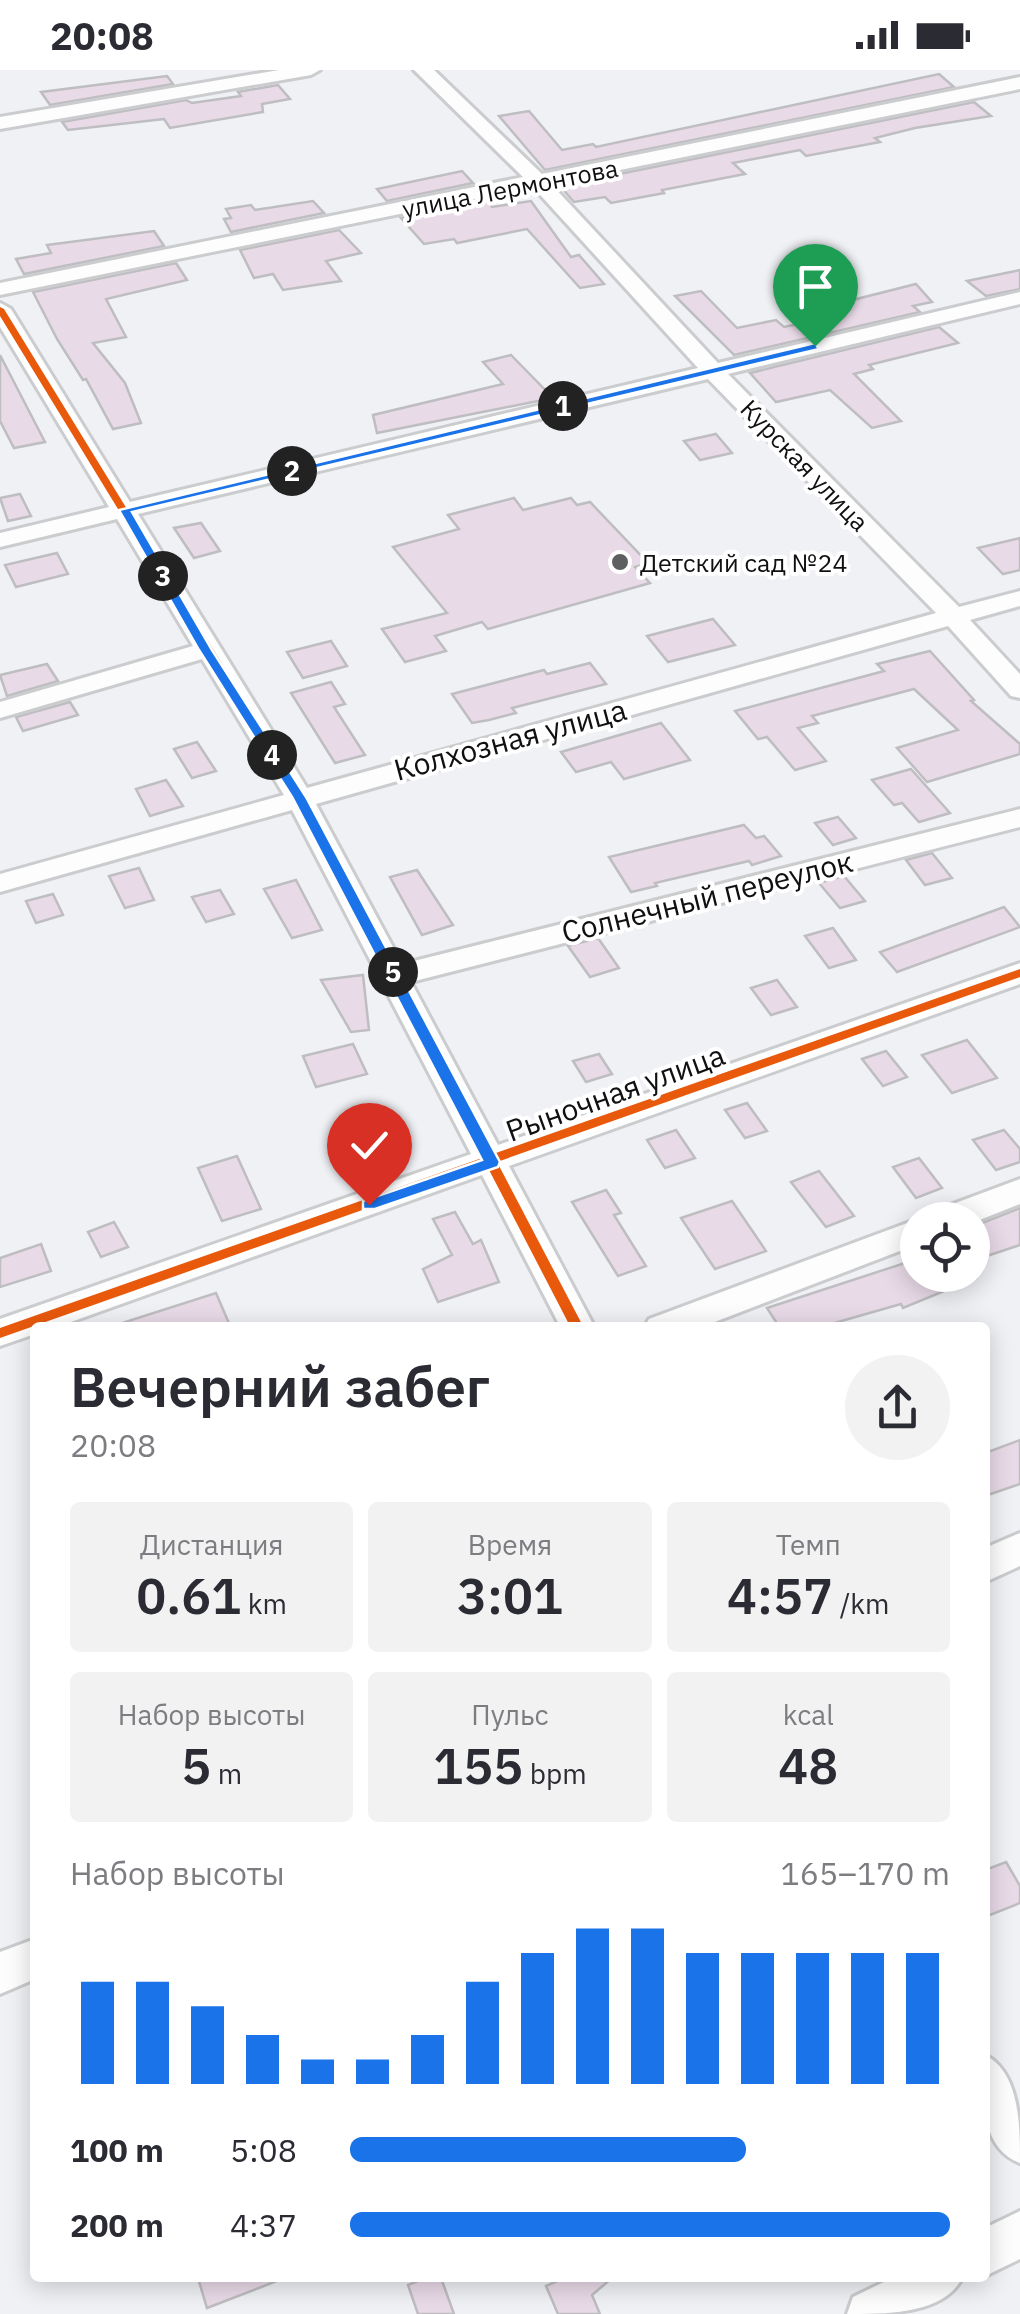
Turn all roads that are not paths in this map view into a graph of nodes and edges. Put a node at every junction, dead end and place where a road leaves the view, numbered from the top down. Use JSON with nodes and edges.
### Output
{"nodes":[{"id":1,"x":312,"y":70,"type":"edge"},
{"id":2,"x":422,"y":70,"type":"edge"},
{"id":3,"x":1002,"y":70,"type":"edge"},
{"id":4,"x":1020,"y":83,"type":"edge"},
{"id":5,"x":0,"y":123,"type":"edge"},
{"id":6,"x":539,"y":182,"type":"junction"},
{"id":7,"x":0,"y":290,"type":"edge"},
{"id":8,"x":1020,"y":298,"type":"edge"},
{"id":9,"x":0,"y":310,"type":"edge"},
{"id":10,"x":713,"y":371,"type":"junction"},
{"id":11,"x":125,"y":510,"type":"junction"},
{"id":12,"x":0,"y":540,"type":"edge"},
{"id":13,"x":1020,"y":598,"type":"edge"},
{"id":14,"x":954,"y":616,"type":"junction"},
{"id":15,"x":206,"y":650,"type":"junction"},
{"id":16,"x":1020,"y":690,"type":"edge"},
{"id":17,"x":0,"y":710,"type":"edge"},
{"id":18,"x":299,"y":797,"type":"junction"},
{"id":19,"x":1020,"y":818,"type":"edge"},
{"id":20,"x":0,"y":883,"type":"edge"},
{"id":21,"x":1020,"y":973,"type":"edge"},
{"id":22,"x":395,"y":976,"type":"junction"},
{"id":23,"x":492,"y":1162,"type":"junction"},
{"id":24,"x":1020,"y":1191,"type":"edge"},
{"id":25,"x":990,"y":1203,"type":"edge"},
{"id":26,"x":900,"y":1238,"type":"edge"},
{"id":27,"x":32,"y":1322,"type":"edge"},
{"id":28,"x":575,"y":1322,"type":"edge"},
{"id":29,"x":677,"y":1322,"type":"edge"},
{"id":30,"x":30,"y":1323,"type":"edge"},
{"id":31,"x":0,"y":1333,"type":"edge"},
{"id":32,"x":1020,"y":1549,"type":"edge"},
{"id":33,"x":990,"y":1564,"type":"edge"},
{"id":34,"x":30,"y":1961,"type":"edge"},
{"id":35,"x":0,"y":1973,"type":"edge"},
{"id":36,"x":990,"y":2086,"type":"edge"},
{"id":37,"x":1020,"y":2140,"type":"edge"},
{"id":38,"x":1020,"y":2234,"type":"edge"},
{"id":39,"x":990,"y":2250,"type":"edge"},
{"id":40,"x":930,"y":2282,"type":"edge"},
{"id":41,"x":870,"y":2314,"type":"edge"}],
"edges":[{"from":1,"to":5,"type":"street"},
{"from":2,"to":6,"type":"street","name":"Курская улица"},
{"from":3,"to":4,"type":"street"},
{"from":4,"to":6,"type":"street","name":"улица Лермонтова"},
{"from":6,"to":7,"type":"street","name":"улица Лермонтова"},
{"from":6,"to":10,"type":"street","name":"Курская улица"},
{"from":8,"to":10,"type":"street"},
{"from":9,"to":11,"type":"street"},
{"from":10,"to":11,"type":"street"},
{"from":10,"to":14,"type":"street","name":"Курская улица"},
{"from":11,"to":12,"type":"street"},
{"from":11,"to":15,"type":"street"},
{"from":13,"to":14,"type":"street","name":"Колхозная улица"},
{"from":14,"to":16,"type":"street","name":"Курская улица"},
{"from":14,"to":18,"type":"street","name":"Колхозная улица"},
{"from":15,"to":17,"type":"street"},
{"from":15,"to":18,"type":"street"},
{"from":18,"to":20,"type":"street","name":"Колхозная улица"},
{"from":18,"to":22,"type":"street"},
{"from":19,"to":22,"type":"street","name":"Солнечный переулок"},
{"from":21,"to":23,"type":"street","name":"Рыночная улица"},
{"from":22,"to":23,"type":"street"},
{"from":23,"to":27,"type":"street","name":"Рыночная улица"},
{"from":23,"to":28,"type":"street"},
{"from":24,"to":25,"type":"street"},
{"from":26,"to":29,"type":"street"},
{"from":30,"to":31,"type":"street","name":"Рыночная улица"},
{"from":32,"to":33,"type":"street"},
{"from":34,"to":35,"type":"street"},
{"from":36,"to":37,"type":"street"},
{"from":38,"to":39,"type":"street"},
{"from":40,"to":41,"type":"street"}]}
